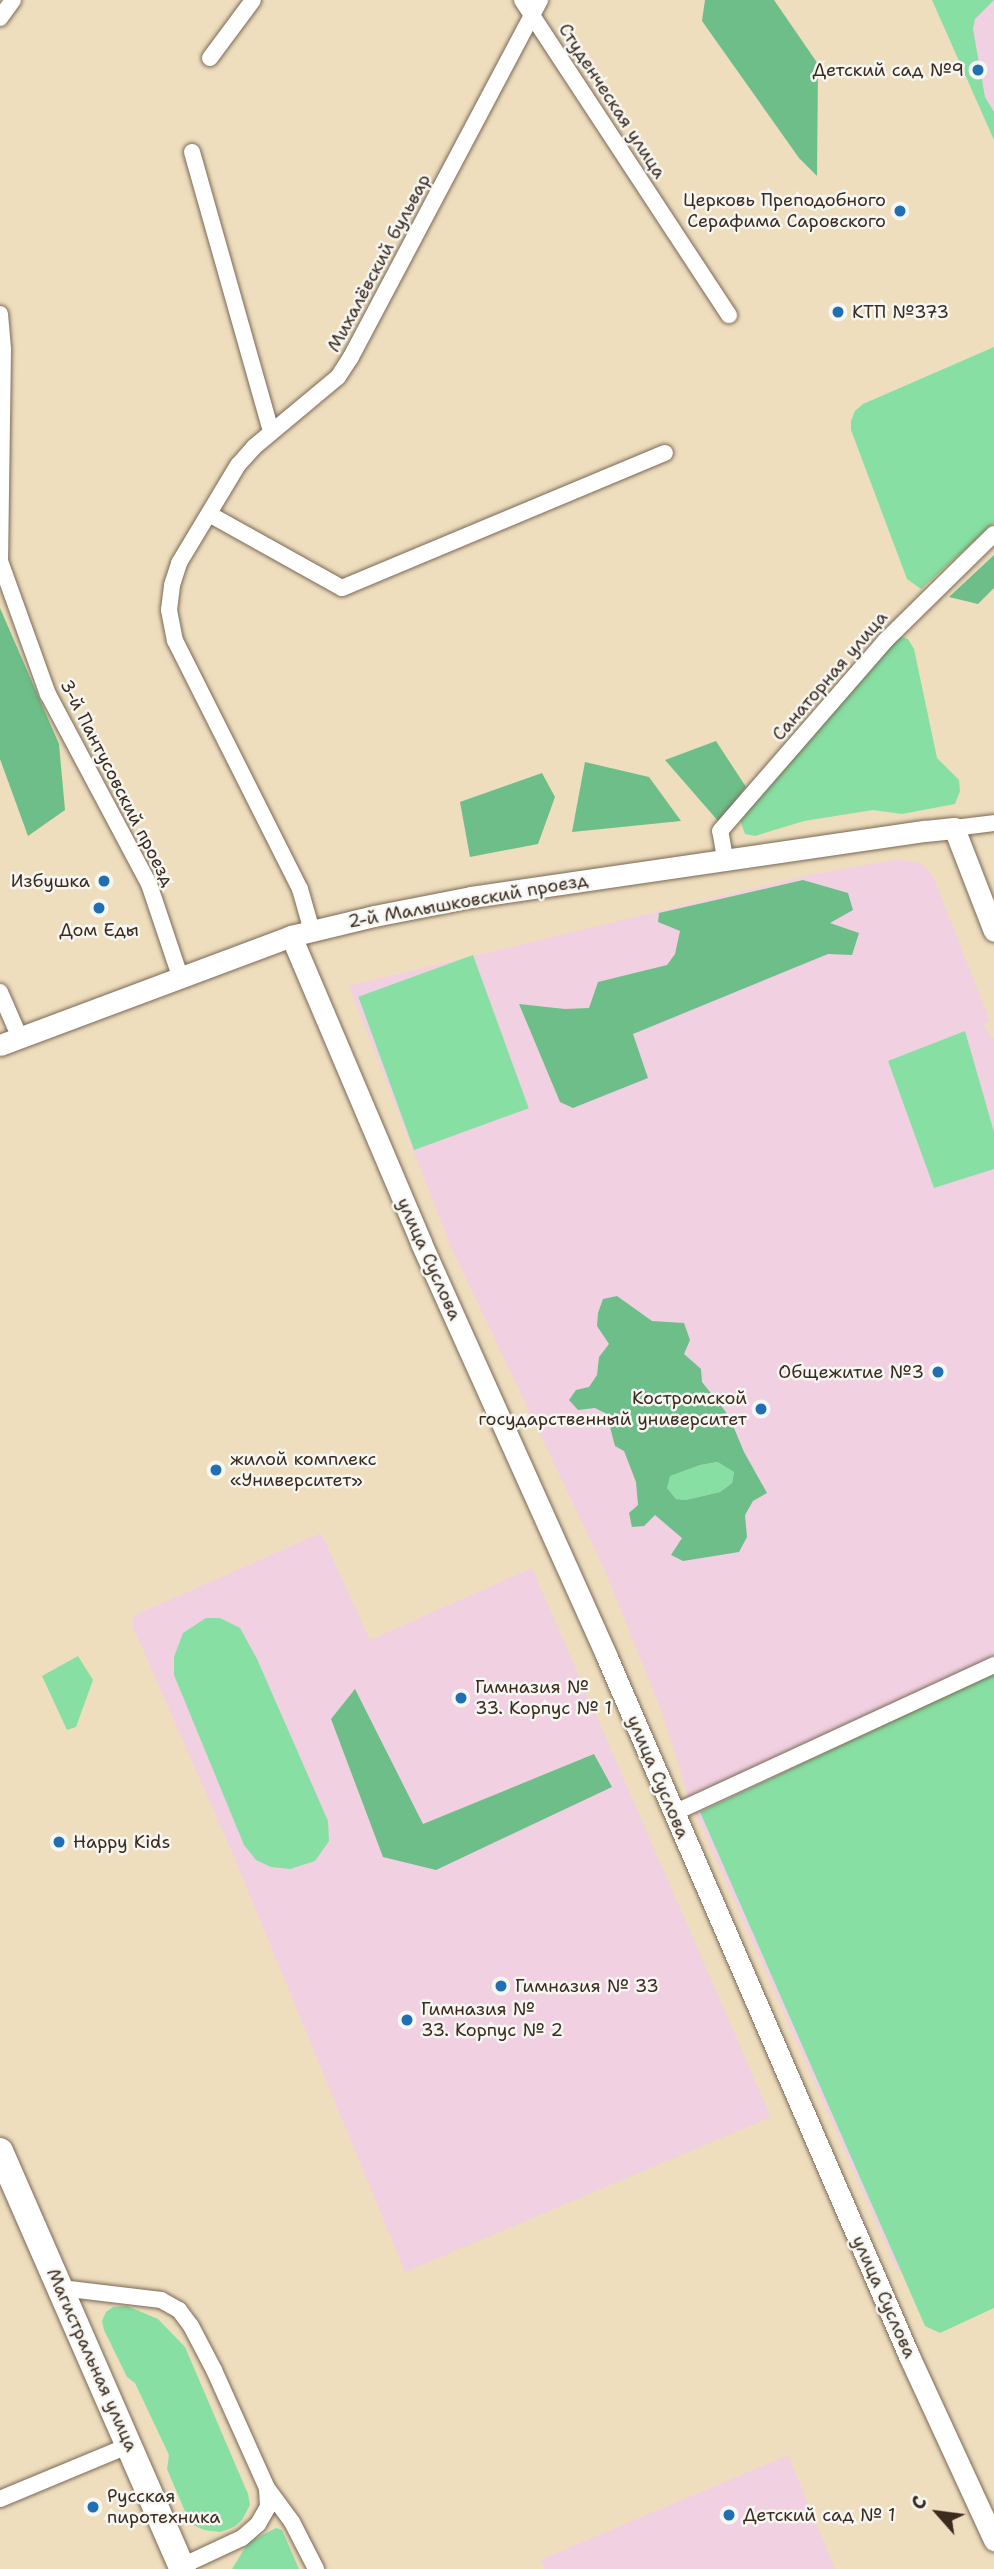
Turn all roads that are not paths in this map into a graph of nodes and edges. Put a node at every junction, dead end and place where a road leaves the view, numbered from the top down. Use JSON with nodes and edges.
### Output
{"nodes":[{"id":1,"x":13,"y":0,"type":"edge"},
{"id":2,"x":253,"y":0,"type":"edge"},
{"id":3,"x":522,"y":0,"type":"edge"},
{"id":4,"x":536,"y":7,"type":"edge"},
{"id":5,"x":0,"y":18,"type":"edge"},
{"id":6,"x":210,"y":58,"type":"dead end"},
{"id":7,"x":192,"y":152,"type":"dead end"},
{"id":8,"x":0,"y":314,"type":"edge"},
{"id":9,"x":729,"y":315,"type":"dead end"},
{"id":10,"x":271,"y":432,"type":"junction"},
{"id":11,"x":665,"y":453,"type":"dead end"},
{"id":12,"x":209,"y":514,"type":"junction"},
{"id":13,"x":994,"y":534,"type":"edge"},
{"id":14,"x":994,"y":823,"type":"edge"},
{"id":15,"x":954,"y":828,"type":"junction"},
{"id":16,"x":725,"y":858,"type":"junction"},
{"id":17,"x":312,"y":931,"type":"junction"},
{"id":18,"x":994,"y":931,"type":"edge"},
{"id":19,"x":291,"y":936,"type":"junction"},
{"id":20,"x":181,"y":979,"type":"junction"},
{"id":21,"x":0,"y":992,"type":"edge"},
{"id":22,"x":20,"y":1038,"type":"junction"},
{"id":23,"x":0,"y":1045,"type":"edge"},
{"id":24,"x":994,"y":1665,"type":"edge"},
{"id":25,"x":674,"y":1813,"type":"junction"},
{"id":26,"x":0,"y":2151,"type":"edge"},
{"id":27,"x":61,"y":2288,"type":"junction"},
{"id":28,"x":130,"y":2445,"type":"junction"},
{"id":29,"x":267,"y":2488,"type":"junction"},
{"id":30,"x":0,"y":2499,"type":"edge"},
{"id":31,"x":994,"y":2540,"type":"edge"},
{"id":32,"x":183,"y":2568,"type":"edge"},
{"id":33,"x":316,"y":2569,"type":"edge"}],
"edges":[{"from":1,"to":5,"type":"street"},
{"from":2,"to":6,"type":"street"},
{"from":3,"to":4,"type":"street","name":"Студенческая улица"},
{"from":4,"to":9,"type":"street","name":"Студенческая улица"},
{"from":4,"to":10,"type":"street","name":"Михалёвский бульвар"},
{"from":7,"to":10,"type":"street"},
{"from":8,"to":20,"type":"street","name":"3-й Пантусовский проезд"},
{"from":10,"to":12,"type":"street","name":"Михалёвский бульвар"},
{"from":11,"to":12,"type":"street"},
{"from":12,"to":17,"type":"street","name":"Михалёвский бульвар"},
{"from":13,"to":16,"type":"street","name":"Санаторная улица"},
{"from":14,"to":15,"type":"street"},
{"from":15,"to":16,"type":"street","name":"2-й Малышковский проезд"},
{"from":15,"to":18,"type":"street"},
{"from":16,"to":17,"type":"street","name":"2-й Малышковский проезд"},
{"from":17,"to":19,"type":"street","name":"2-й Малышковский проезд"},
{"from":19,"to":20,"type":"street","name":"2-й Малышковский проезд"},
{"from":19,"to":25,"type":"street","name":"улица Суслова"},
{"from":20,"to":22,"type":"street","name":"2-й Малышковский проезд"},
{"from":21,"to":22,"type":"street"},
{"from":22,"to":23,"type":"street","name":"2-й Малышковский проезд"},
{"from":24,"to":25,"type":"street"},
{"from":25,"to":31,"type":"street","name":"улица Суслова"},
{"from":26,"to":27,"type":"highway","name":"Магистральная улица"},
{"from":27,"to":28,"type":"highway","name":"Магистральная улица"},
{"from":27,"to":29,"type":"street"},
{"from":28,"to":30,"type":"street"},
{"from":28,"to":32,"type":"highway","name":"Магистральная улица"},
{"from":29,"to":32,"type":"street"},
{"from":29,"to":33,"type":"street"}]}
